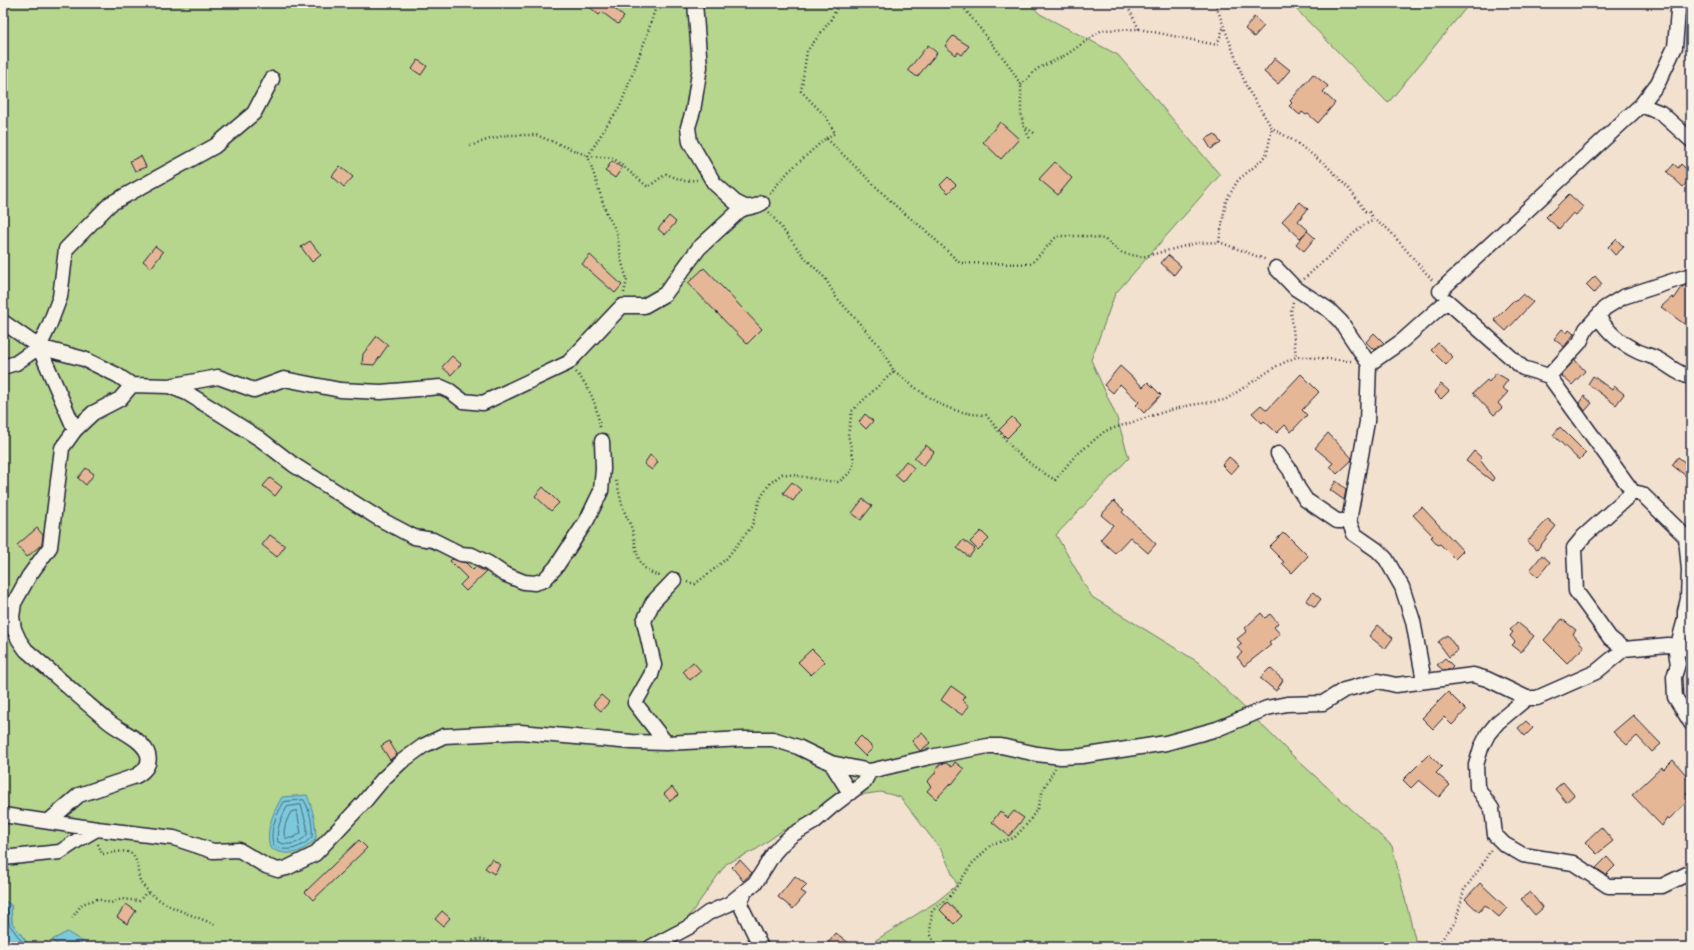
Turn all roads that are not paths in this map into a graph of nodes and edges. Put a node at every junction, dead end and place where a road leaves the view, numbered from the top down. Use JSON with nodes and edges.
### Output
{"nodes":[{"id":1,"x":695,"y":3,"type":"edge"},
{"id":2,"x":1683,"y":10,"type":"edge"},
{"id":3,"x":272,"y":79,"type":"dead end"},
{"id":4,"x":1640,"y":105,"type":"junction"},
{"id":5,"x":1691,"y":140,"type":"edge"},
{"id":6,"x":762,"y":202,"type":"road end"},
{"id":7,"x":745,"y":206,"type":"junction"},
{"id":8,"x":1276,"y":268,"type":"road end"},
{"id":9,"x":1691,"y":275,"type":"edge"},
{"id":10,"x":1440,"y":291,"type":"road end"},
{"id":11,"x":1598,"y":316,"type":"junction"},
{"id":12,"x":3,"y":322,"type":"edge"},
{"id":13,"x":39,"y":347,"type":"junction"},
{"id":14,"x":1370,"y":364,"type":"junction"},
{"id":15,"x":3,"y":368,"type":"edge"},
{"id":16,"x":1549,"y":376,"type":"junction"},
{"id":17,"x":1691,"y":377,"type":"edge"},
{"id":18,"x":132,"y":385,"type":"junction"},
{"id":19,"x":168,"y":386,"type":"junction"},
{"id":20,"x":75,"y":430,"type":"junction"},
{"id":21,"x":602,"y":441,"type":"road end"},
{"id":22,"x":1278,"y":454,"type":"dead end"},
{"id":23,"x":1633,"y":492,"type":"junction"},
{"id":24,"x":1349,"y":521,"type":"junction"},
{"id":25,"x":1689,"y":540,"type":"edge"},
{"id":26,"x":674,"y":580,"type":"road end"},
{"id":27,"x":1684,"y":648,"type":"edge"},
{"id":28,"x":1624,"y":649,"type":"junction"},
{"id":29,"x":1424,"y":681,"type":"junction"},
{"id":30,"x":1527,"y":698,"type":"junction"},
{"id":31,"x":1691,"y":723,"type":"edge"},
{"id":32,"x":666,"y":743,"type":"junction"},
{"id":33,"x":832,"y":763,"type":"junction"},
{"id":34,"x":870,"y":771,"type":"junction"},
{"id":35,"x":850,"y":793,"type":"junction"},
{"id":36,"x":3,"y":815,"type":"edge"},
{"id":37,"x":49,"y":821,"type":"junction"},
{"id":38,"x":97,"y":829,"type":"junction"},
{"id":39,"x":3,"y":858,"type":"edge"},
{"id":40,"x":1691,"y":872,"type":"edge"},
{"id":41,"x":745,"y":891,"type":"junction"},
{"id":42,"x":760,"y":946,"type":"edge"},
{"id":43,"x":651,"y":947,"type":"edge"}],
"edges":[{"from":1,"to":7,"type":"street"},
{"from":2,"to":4,"type":"street"},
{"from":3,"to":13,"type":"street"},
{"from":4,"to":5,"type":"street"},
{"from":4,"to":10,"type":"street"},
{"from":6,"to":7,"type":"street"},
{"from":7,"to":19,"type":"street"},
{"from":8,"to":14,"type":"street"},
{"from":9,"to":11,"type":"street"},
{"from":11,"to":16,"type":"street"},
{"from":11,"to":17,"type":"street"},
{"from":12,"to":13,"type":"street"},
{"from":13,"to":15,"type":"street"},
{"from":13,"to":18,"type":"street"},
{"from":13,"to":20,"type":"street"},
{"from":14,"to":16,"type":"street"},
{"from":14,"to":24,"type":"street"},
{"from":16,"to":23,"type":"street"},
{"from":18,"to":19,"type":"street"},
{"from":18,"to":20,"type":"street"},
{"from":19,"to":21,"type":"street"},
{"from":20,"to":37,"type":"street"},
{"from":22,"to":24,"type":"street"},
{"from":23,"to":25,"type":"street"},
{"from":23,"to":28,"type":"street"},
{"from":24,"to":29,"type":"street"},
{"from":25,"to":27,"type":"street"},
{"from":26,"to":32,"type":"street"},
{"from":27,"to":28,"type":"street"},
{"from":27,"to":31,"type":"street"},
{"from":28,"to":30,"type":"street"},
{"from":29,"to":30,"type":"street"},
{"from":29,"to":34,"type":"street"},
{"from":30,"to":40,"type":"street"},
{"from":32,"to":33,"type":"street"},
{"from":32,"to":38,"type":"street"},
{"from":33,"to":34,"type":"street"},
{"from":33,"to":35,"type":"street"},
{"from":34,"to":35,"type":"street"},
{"from":35,"to":41,"type":"street"},
{"from":36,"to":37,"type":"street"},
{"from":37,"to":38,"type":"street"},
{"from":38,"to":39,"type":"street"},
{"from":41,"to":42,"type":"street"},
{"from":41,"to":43,"type":"street"}]}
